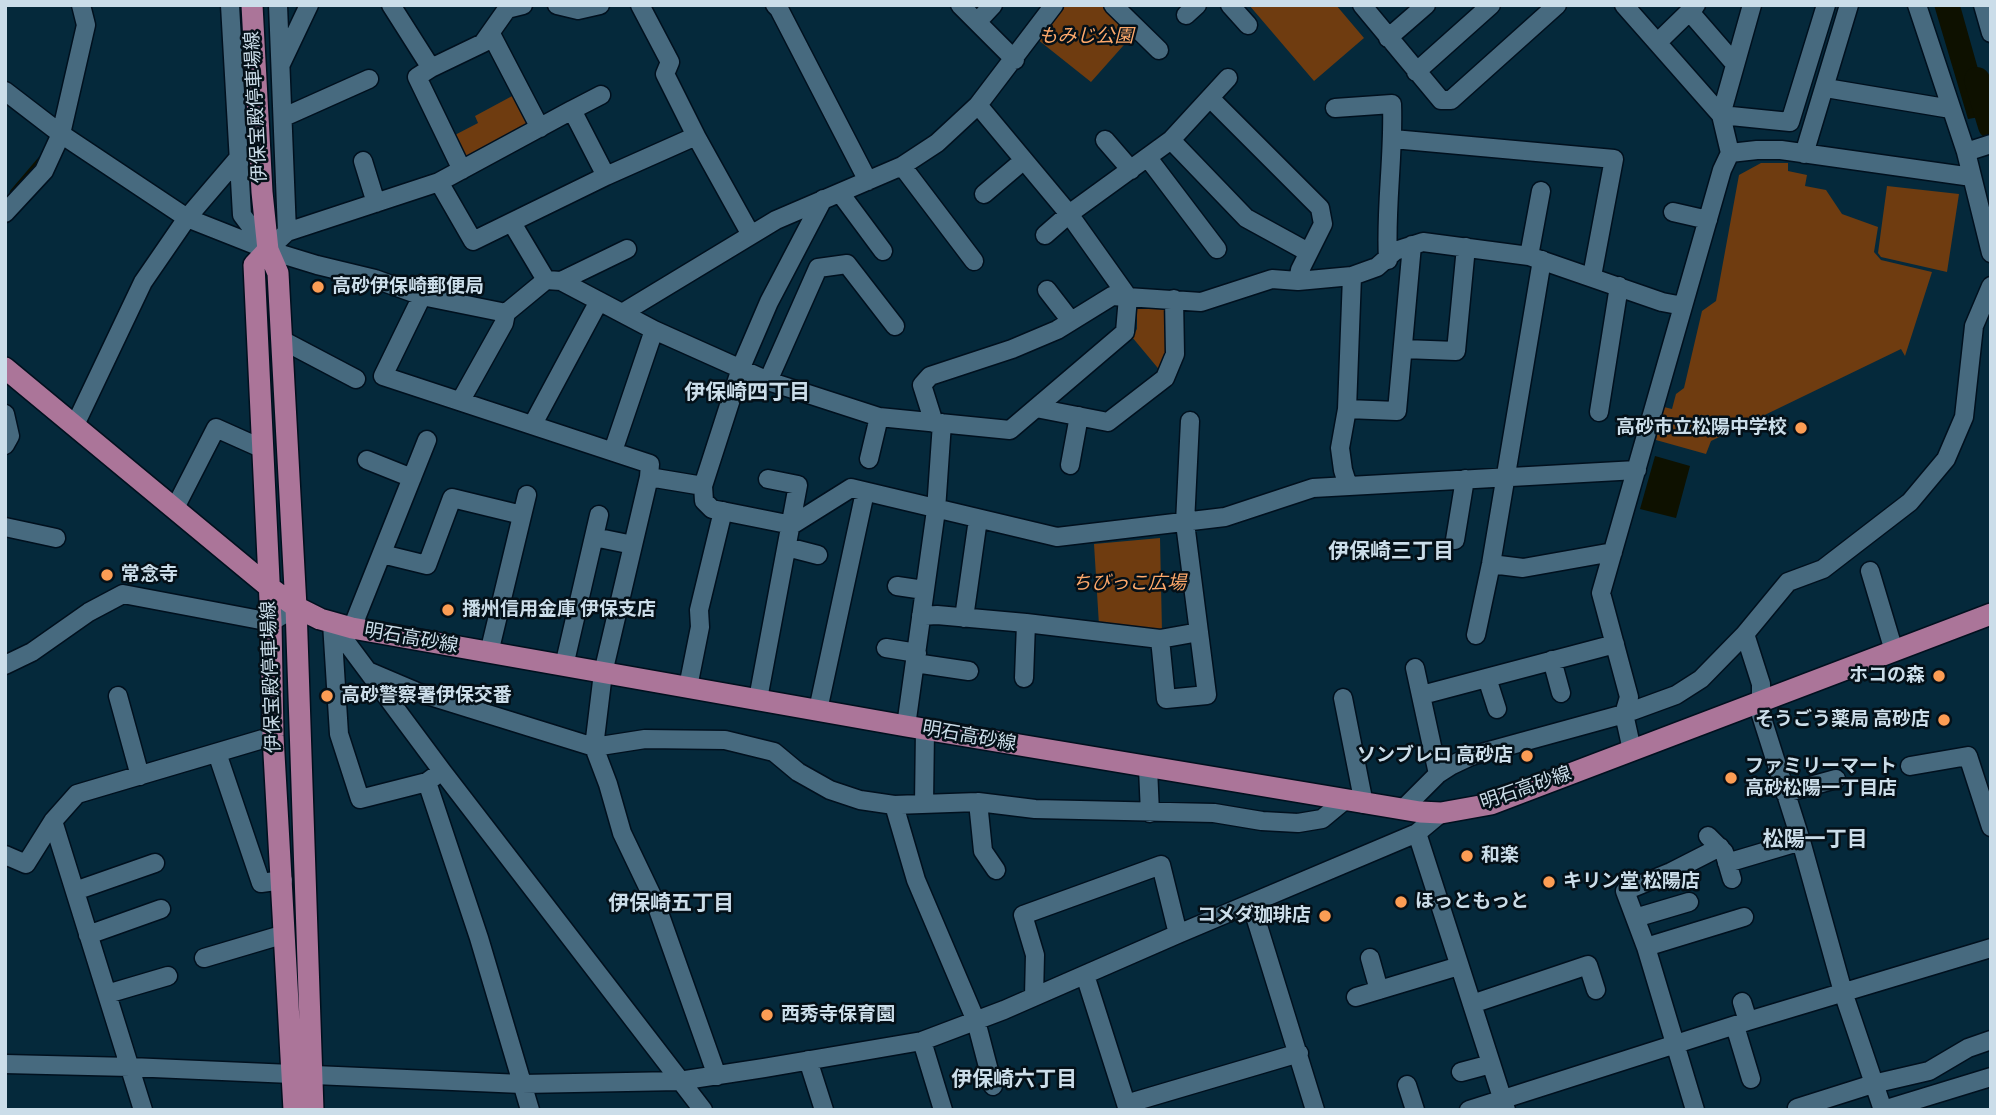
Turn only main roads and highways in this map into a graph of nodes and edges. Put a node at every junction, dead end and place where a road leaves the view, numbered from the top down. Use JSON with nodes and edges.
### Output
{"nodes":[{"id":1,"x":252,"y":5,"type":"edge"},
{"id":2,"x":268,"y":250,"type":"junction"},
{"id":3,"x":5,"y":368,"type":"edge"},
{"id":4,"x":269,"y":587,"type":"junction"},
{"id":5,"x":296,"y":607,"type":"junction"},
{"id":6,"x":1991,"y":614,"type":"edge"},
{"id":7,"x":302,"y":1074,"type":"junction"},
{"id":8,"x":294,"y":1110,"type":"edge"},
{"id":9,"x":313,"y":1110,"type":"edge"}],
"edges":[{"from":1,"to":2,"type":"main road","name":"伊保宝殿停車場線"},
{"from":2,"to":4,"type":"main road","name":"伊保宝殿停車場線"},
{"from":2,"to":5,"type":"main road","name":"伊保宝殿停車場線"},
{"from":3,"to":4,"type":"main road","name":"明石高砂線"},
{"from":4,"to":5,"type":"main road","name":"明石高砂線"},
{"from":4,"to":7,"type":"main road","name":"伊保宝殿停車場線"},
{"from":5,"to":6,"type":"main road","name":"明石高砂線"},
{"from":5,"to":7,"type":"main road","name":"伊保宝殿停車場線"},
{"from":7,"to":8,"type":"main road","name":"伊保宝殿停車場線"},
{"from":7,"to":9,"type":"main road","name":"伊保宝殿停車場線"}]}
